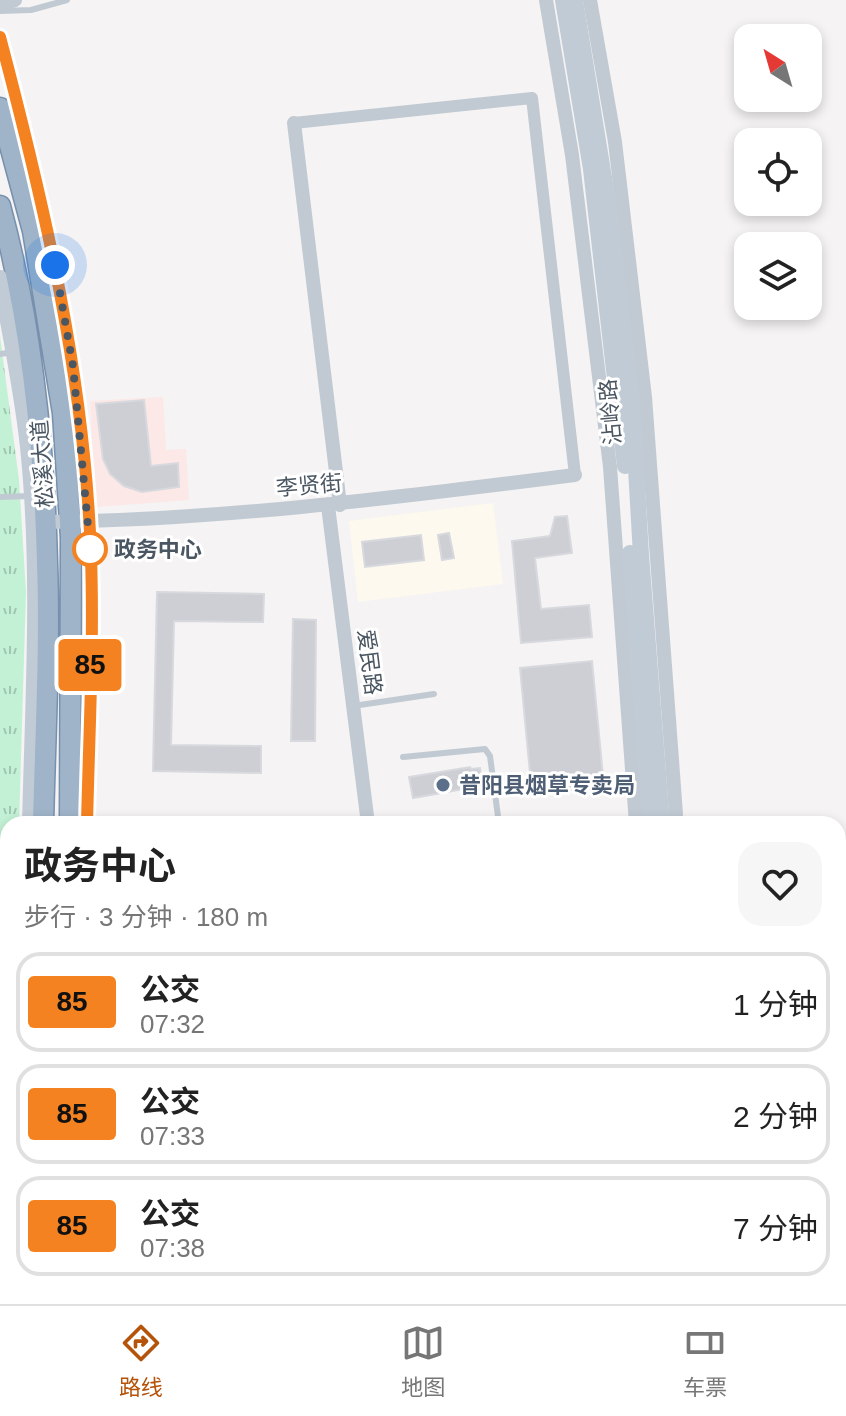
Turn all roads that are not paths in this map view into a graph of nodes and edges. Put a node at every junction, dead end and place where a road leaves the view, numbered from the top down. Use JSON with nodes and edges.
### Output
{"nodes":[{"id":1,"x":15,"y":0,"type":"edge"},
{"id":2,"x":67,"y":0,"type":"edge"},
{"id":3,"x":546,"y":0,"type":"edge"},
{"id":4,"x":563,"y":0,"type":"edge"},
{"id":5,"x":575,"y":0,"type":"edge"},
{"id":6,"x":590,"y":0,"type":"edge"},
{"id":7,"x":0,"y":5,"type":"edge"},
{"id":8,"x":0,"y":11,"type":"edge"},
{"id":9,"x":0,"y":37,"type":"edge"},
{"id":10,"x":0,"y":108,"type":"edge"},
{"id":11,"x":294,"y":123,"type":"joint"},
{"id":12,"x":0,"y":206,"type":"edge"},
{"id":13,"x":0,"y":278,"type":"edge"},
{"id":14,"x":14,"y":352,"type":"edge"},
{"id":15,"x":575,"y":475,"type":"joint"},
{"id":16,"x":31,"y":496,"type":"junction"},
{"id":17,"x":0,"y":497,"type":"edge"},
{"id":18,"x":334,"y":506,"type":"junction"},
{"id":19,"x":45,"y":522,"type":"junction"},
{"id":20,"x":79,"y":522,"type":"junction"},
{"id":21,"x":434,"y":694,"type":"dead end"},
{"id":22,"x":353,"y":706,"type":"junction"},
{"id":23,"x":403,"y":757,"type":"dead end"},
{"id":24,"x":30,"y":816,"type":"edge"},
{"id":25,"x":43,"y":816,"type":"edge"},
{"id":26,"x":70,"y":816,"type":"edge"},
{"id":27,"x":87,"y":816,"type":"edge"},
{"id":28,"x":367,"y":816,"type":"edge"},
{"id":29,"x":498,"y":816,"type":"edge"},
{"id":30,"x":635,"y":816,"type":"edge"},
{"id":31,"x":649,"y":816,"type":"edge"},
{"id":32,"x":661,"y":816,"type":"edge"},
{"id":33,"x":675,"y":816,"type":"edge"}],
"edges":[{"from":1,"to":7,"type":"street"},
{"from":2,"to":8,"type":"lane"},
{"from":3,"to":30,"type":"street"},
{"from":4,"to":31,"type":"main road","name":"沾岭路"},
{"from":5,"to":32,"type":"main road","name":"沾岭路"},
{"from":6,"to":33,"type":"street"},
{"from":9,"to":20,"type":"main road"},
{"from":10,"to":20,"type":"highway","name":"松溪大道"},
{"from":11,"to":15,"type":"street"},
{"from":11,"to":18,"type":"street","name":"爱民路"},
{"from":12,"to":14,"type":"highway","name":"松溪大道"},
{"from":13,"to":14,"type":"main road"},
{"from":14,"to":16,"type":"main road"},
{"from":14,"to":19,"type":"highway","name":"松溪大道"},
{"from":15,"to":18,"type":"street","name":"李贤街"},
{"from":16,"to":17,"type":"lane"},
{"from":16,"to":24,"type":"main road"},
{"from":18,"to":20,"type":"street","name":"李贤街"},
{"from":18,"to":22,"type":"street","name":"爱民路"},
{"from":19,"to":20,"type":"street","name":"李贤街"},
{"from":19,"to":25,"type":"highway","name":"松溪大道"},
{"from":20,"to":26,"type":"highway","name":"松溪大道"},
{"from":20,"to":27,"type":"main road"},
{"from":21,"to":22,"type":"lane"},
{"from":22,"to":28,"type":"street","name":"爱民路"},
{"from":23,"to":29,"type":"lane"}]}
